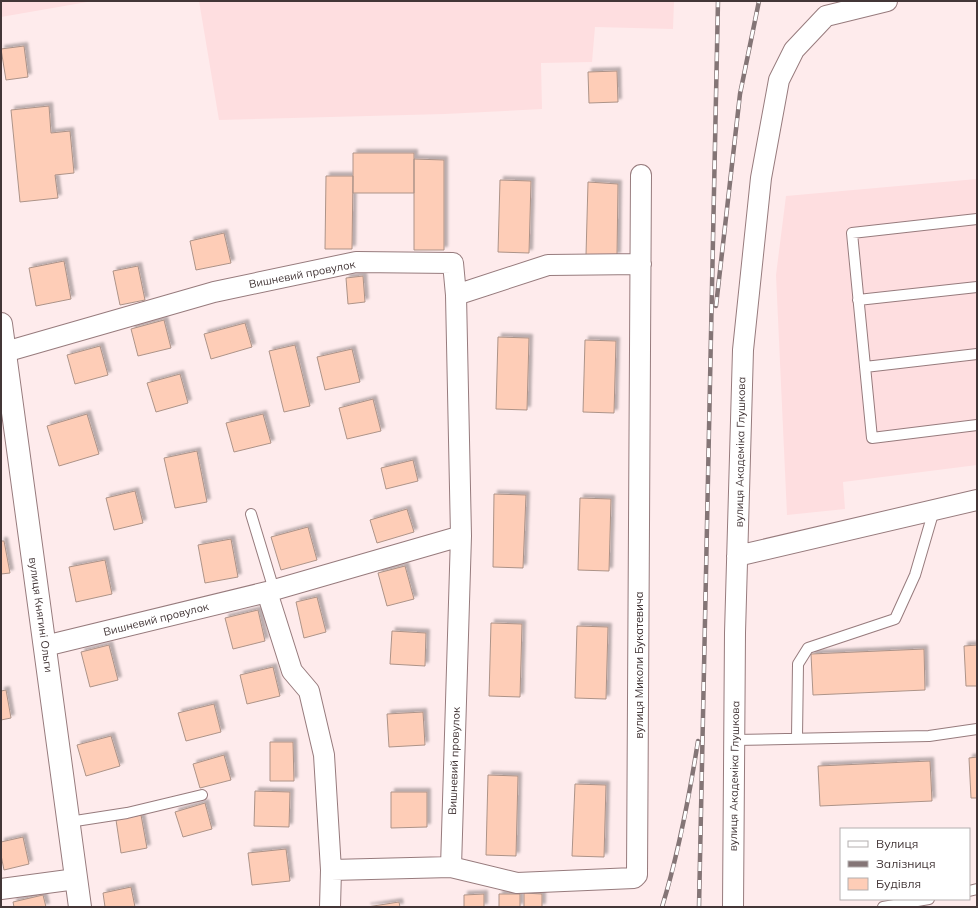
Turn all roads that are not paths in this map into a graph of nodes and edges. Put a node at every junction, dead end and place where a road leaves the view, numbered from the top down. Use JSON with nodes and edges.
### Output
{"nodes":[{"id":1,"x":887,"y":1,"type":"edge"},
{"id":2,"x":641,"y":175,"type":"dead end"},
{"id":3,"x":977,"y":219,"type":"edge"},
{"id":4,"x":641,"y":264,"type":"junction"},
{"id":5,"x":977,"y":287,"type":"edge"},
{"id":6,"x":456,"y":295,"type":"junction"},
{"id":7,"x":858,"y":300,"type":"junction"},
{"id":8,"x":1,"y":324,"type":"edge"},
{"id":9,"x":977,"y":354,"type":"edge"},
{"id":10,"x":5,"y":361,"type":"edge"},
{"id":11,"x":865,"y":367,"type":"junction"},
{"id":12,"x":977,"y":425,"type":"edge"},
{"id":13,"x":977,"y":500,"type":"edge"},
{"id":14,"x":934,"y":510,"type":"junction"},
{"id":15,"x":251,"y":514,"type":"dead end"},
{"id":16,"x":460,"y":536,"type":"junction"},
{"id":17,"x":737,"y":556,"type":"junction"},
{"id":18,"x":271,"y":591,"type":"junction"},
{"id":19,"x":45,"y":646,"type":"junction"},
{"id":20,"x":977,"y":729,"type":"edge"},
{"id":21,"x":797,"y":737,"type":"junction"},
{"id":22,"x":734,"y":740,"type":"junction"},
{"id":23,"x":202,"y":795,"type":"dead end"},
{"id":24,"x":69,"y":822,"type":"junction"},
{"id":25,"x":451,"y":867,"type":"junction"},
{"id":26,"x":331,"y":870,"type":"junction"},
{"id":27,"x":76,"y":879,"type":"junction"},
{"id":28,"x":1,"y":889,"type":"edge"},
{"id":29,"x":923,"y":900,"type":"edge"},
{"id":30,"x":80,"y":907,"type":"edge"},
{"id":31,"x":330,"y":907,"type":"edge"},
{"id":32,"x":733,"y":907,"type":"edge"},
{"id":33,"x":883,"y":907,"type":"edge"}],
"edges":[{"from":1,"to":17,"type":"street","name":"вулиця Академіка Глушкова"},
{"from":2,"to":4,"type":"street","name":"вулиця Миколи Букатевича"},
{"from":3,"to":7,"type":"lane"},
{"from":4,"to":6,"type":"street"},
{"from":4,"to":25,"type":"street","name":"вулиця Миколи Букатевича"},
{"from":5,"to":7,"type":"lane"},
{"from":6,"to":10,"type":"street","name":"Вишневий провулок"},
{"from":6,"to":16,"type":"street","name":"Вишневий провулок"},
{"from":7,"to":11,"type":"lane"},
{"from":8,"to":10,"type":"street","name":"вулиця Княгині Ольги"},
{"from":9,"to":11,"type":"lane"},
{"from":10,"to":19,"type":"street","name":"вулиця Княгині Ольги"},
{"from":11,"to":12,"type":"lane"},
{"from":13,"to":14,"type":"street"},
{"from":14,"to":17,"type":"street"},
{"from":14,"to":21,"type":"lane"},
{"from":15,"to":18,"type":"lane"},
{"from":16,"to":18,"type":"street","name":"Вишневий провулок"},
{"from":16,"to":25,"type":"street","name":"Вишневий провулок"},
{"from":17,"to":22,"type":"street","name":"вулиця Академіка Глушкова"},
{"from":18,"to":19,"type":"street","name":"Вишневий провулок"},
{"from":18,"to":26,"type":"street"},
{"from":19,"to":24,"type":"street","name":"вулиця Княгині Ольги"},
{"from":20,"to":21,"type":"lane"},
{"from":21,"to":22,"type":"lane"},
{"from":22,"to":32,"type":"street","name":"вулиця Академіка Глушкова"},
{"from":23,"to":24,"type":"lane"},
{"from":24,"to":27,"type":"street","name":"вулиця Княгині Ольги"},
{"from":25,"to":26,"type":"street"},
{"from":26,"to":31,"type":"street"},
{"from":27,"to":28,"type":"street"},
{"from":27,"to":30,"type":"street","name":"вулиця Княгині Ольги"},
{"from":29,"to":33,"type":"lane"}]}
